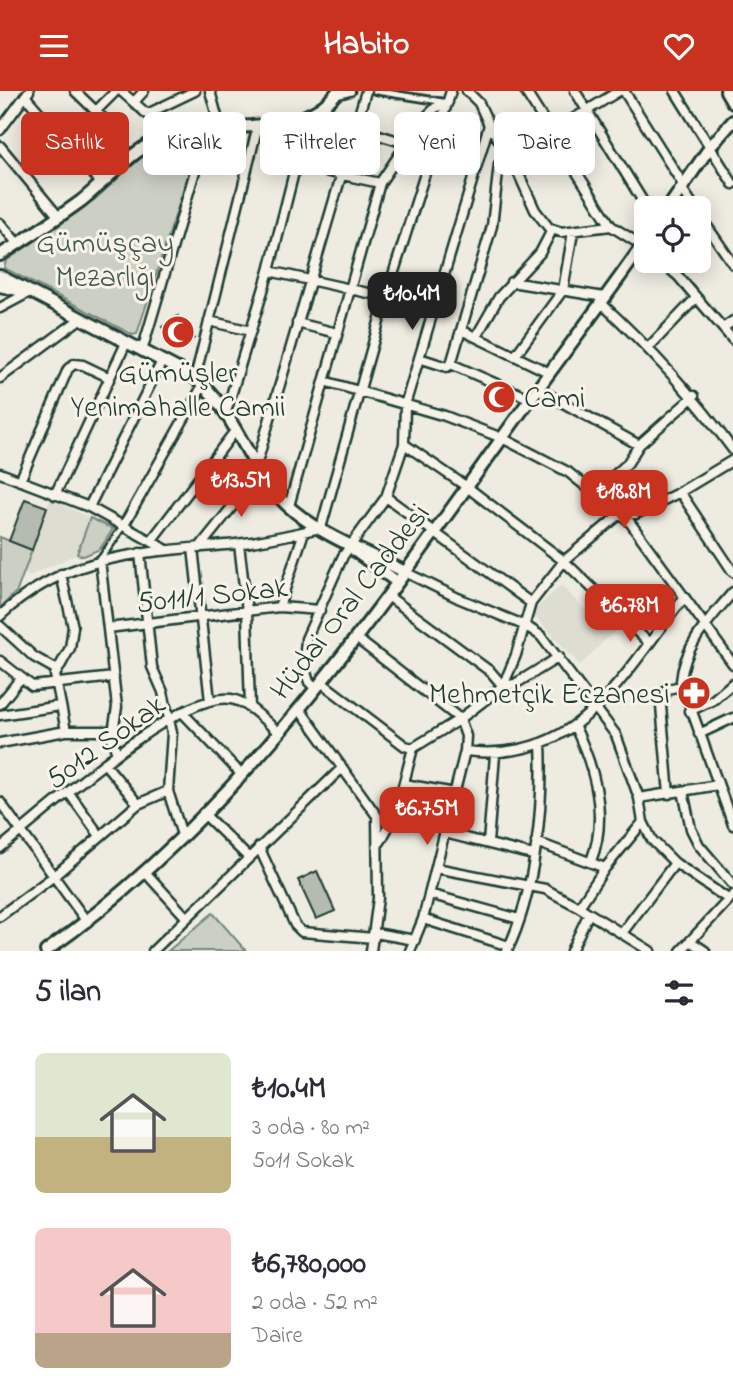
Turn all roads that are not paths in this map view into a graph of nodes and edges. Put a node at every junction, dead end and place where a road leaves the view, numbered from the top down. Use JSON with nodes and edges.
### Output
{"nodes":[{"id":1,"x":75,"y":91,"type":"edge"},
{"id":2,"x":118,"y":91,"type":"edge"},
{"id":3,"x":145,"y":91,"type":"edge"},
{"id":4,"x":195,"y":91,"type":"edge"},
{"id":5,"x":210,"y":91,"type":"edge"},
{"id":6,"x":350,"y":91,"type":"edge"},
{"id":7,"x":366,"y":91,"type":"edge"},
{"id":8,"x":375,"y":91,"type":"edge"},
{"id":9,"x":452,"y":91,"type":"edge"},
{"id":10,"x":467,"y":91,"type":"edge"},
{"id":11,"x":525,"y":91,"type":"edge"},
{"id":12,"x":575,"y":91,"type":"edge"},
{"id":13,"x":621,"y":91,"type":"edge"},
{"id":14,"x":675,"y":91,"type":"edge"},
{"id":15,"x":726,"y":91,"type":"edge"},
{"id":16,"x":27,"y":94,"type":"edge"},
{"id":17,"x":332,"y":94,"type":"edge"},
{"id":18,"x":134,"y":102,"type":"junction"},
{"id":19,"x":448,"y":102,"type":"junction"},
{"id":20,"x":733,"y":103,"type":"edge"},
{"id":21,"x":96,"y":111,"type":"joint"},
{"id":22,"x":587,"y":111,"type":"junction"},
{"id":23,"x":41,"y":112,"type":"edge"},
{"id":24,"x":212,"y":112,"type":"edge"},
{"id":25,"x":310,"y":112,"type":"edge"},
{"id":26,"x":360,"y":112,"type":"edge"},
{"id":27,"x":432,"y":112,"type":"edge"},
{"id":28,"x":538,"y":112,"type":"edge"},
{"id":29,"x":733,"y":121,"type":"edge"},
{"id":30,"x":258,"y":125,"type":"joint"},
{"id":31,"x":489,"y":125,"type":"junction"},
{"id":32,"x":246,"y":126,"type":"edge"},
{"id":33,"x":0,"y":130,"type":"edge"},
{"id":34,"x":494,"y":132,"type":"edge"},
{"id":35,"x":0,"y":146,"type":"edge"},
{"id":36,"x":710,"y":147,"type":"junction"},
{"id":37,"x":143,"y":148,"type":"edge"},
{"id":38,"x":394,"y":161,"type":"edge"},
{"id":39,"x":94,"y":175,"type":"edge"},
{"id":40,"x":199,"y":175,"type":"edge"},
{"id":41,"x":293,"y":175,"type":"edge"},
{"id":42,"x":340,"y":175,"type":"joint"},
{"id":43,"x":498,"y":175,"type":"edge"},
{"id":44,"x":520,"y":175,"type":"edge"},
{"id":45,"x":578,"y":175,"type":"edge"},
{"id":46,"x":102,"y":183,"type":"junction"},
{"id":47,"x":380,"y":183,"type":"junction"},
{"id":48,"x":733,"y":184,"type":"edge"},
{"id":49,"x":683,"y":188,"type":"junction"},
{"id":50,"x":640,"y":196,"type":"edge"},
{"id":51,"x":677,"y":196,"type":"edge"},
{"id":52,"x":688,"y":196,"type":"edge"},
{"id":53,"x":58,"y":216,"type":"junction"},
{"id":54,"x":0,"y":223,"type":"edge"},
{"id":55,"x":611,"y":226,"type":"junction"},
{"id":56,"x":552,"y":230,"type":"junction"},
{"id":57,"x":573,"y":232,"type":"junction"},
{"id":58,"x":711,"y":232,"type":"edge"},
{"id":59,"x":634,"y":238,"type":"edge"},
{"id":60,"x":18,"y":244,"type":"junction"},
{"id":61,"x":0,"y":255,"type":"edge"},
{"id":62,"x":634,"y":258,"type":"edge"},
{"id":63,"x":733,"y":264,"type":"edge"},
{"id":64,"x":269,"y":271,"type":"junction"},
{"id":65,"x":672,"y":273,"type":"edge"},
{"id":66,"x":0,"y":275,"type":"edge"},
{"id":67,"x":309,"y":280,"type":"junction"},
{"id":68,"x":511,"y":282,"type":"junction"},
{"id":69,"x":0,"y":286,"type":"edge"},
{"id":70,"x":349,"y":288,"type":"junction"},
{"id":71,"x":563,"y":290,"type":"junction"},
{"id":72,"x":28,"y":293,"type":"junction"},
{"id":73,"x":386,"y":297,"type":"junction"},
{"id":74,"x":696,"y":298,"type":"junction"},
{"id":75,"x":602,"y":299,"type":"junction"},
{"id":76,"x":0,"y":308,"type":"edge"},
{"id":77,"x":80,"y":319,"type":"junction"},
{"id":78,"x":209,"y":321,"type":"junction"},
{"id":79,"x":733,"y":321,"type":"edge"},
{"id":80,"x":297,"y":323,"type":"junction"},
{"id":81,"x":723,"y":328,"type":"junction"},
{"id":82,"x":251,"y":331,"type":"junction"},
{"id":83,"x":463,"y":331,"type":"junction"},
{"id":84,"x":337,"y":333,"type":"junction"},
{"id":85,"x":476,"y":337,"type":"junction"},
{"id":86,"x":733,"y":340,"type":"edge"},
{"id":87,"x":126,"y":343,"type":"junction"},
{"id":88,"x":649,"y":347,"type":"junction"},
{"id":89,"x":142,"y":351,"type":"junction"},
{"id":90,"x":515,"y":356,"type":"junction"},
{"id":91,"x":419,"y":358,"type":"junction"},
{"id":92,"x":162,"y":361,"type":"junction"},
{"id":93,"x":451,"y":365,"type":"junction"},
{"id":94,"x":550,"y":373,"type":"junction"},
{"id":95,"x":108,"y":377,"type":"junction"},
{"id":96,"x":0,"y":378,"type":"edge"},
{"id":97,"x":199,"y":381,"type":"junction"},
{"id":98,"x":324,"y":381,"type":"junction"},
{"id":99,"x":360,"y":391,"type":"junction"},
{"id":100,"x":535,"y":394,"type":"junction"},
{"id":101,"x":694,"y":396,"type":"junction"},
{"id":102,"x":405,"y":405,"type":"junction"},
{"id":103,"x":226,"y":412,"type":"junction"},
{"id":104,"x":235,"y":431,"type":"junction"},
{"id":105,"x":502,"y":438,"type":"junction"},
{"id":106,"x":404,"y":444,"type":"junction"},
{"id":107,"x":639,"y":445,"type":"junction"},
{"id":108,"x":733,"y":450,"type":"edge"},
{"id":109,"x":730,"y":462,"type":"edge"},
{"id":110,"x":258,"y":469,"type":"junction"},
{"id":111,"x":733,"y":472,"type":"edge"},
{"id":112,"x":0,"y":473,"type":"edge"},
{"id":113,"x":20,"y":481,"type":"junction"},
{"id":114,"x":467,"y":487,"type":"junction"},
{"id":115,"x":680,"y":492,"type":"junction"},
{"id":116,"x":593,"y":493,"type":"junction"},
{"id":117,"x":55,"y":495,"type":"junction"},
{"id":118,"x":386,"y":496,"type":"junction"},
{"id":119,"x":289,"y":506,"type":"junction"},
{"id":120,"x":89,"y":507,"type":"junction"},
{"id":121,"x":620,"y":515,"type":"junction"},
{"id":122,"x":124,"y":525,"type":"junction"},
{"id":123,"x":321,"y":528,"type":"junction"},
{"id":124,"x":435,"y":531,"type":"junction"},
{"id":125,"x":304,"y":532,"type":"junction"},
{"id":126,"x":151,"y":541,"type":"junction"},
{"id":127,"x":239,"y":544,"type":"junction"},
{"id":128,"x":351,"y":546,"type":"junction"},
{"id":129,"x":196,"y":548,"type":"junction"},
{"id":130,"x":166,"y":550,"type":"junction"},
{"id":131,"x":140,"y":553,"type":"junction"},
{"id":132,"x":100,"y":560,"type":"junction"},
{"id":133,"x":564,"y":561,"type":"junction"},
{"id":134,"x":405,"y":572,"type":"junction"},
{"id":135,"x":733,"y":572,"type":"edge"},
{"id":136,"x":61,"y":574,"type":"junction"},
{"id":137,"x":397,"y":583,"type":"junction"},
{"id":138,"x":733,"y":592,"type":"edge"},
{"id":139,"x":388,"y":596,"type":"junction"},
{"id":140,"x":684,"y":598,"type":"junction"},
{"id":141,"x":531,"y":603,"type":"junction"},
{"id":142,"x":279,"y":607,"type":"junction"},
{"id":143,"x":320,"y":610,"type":"junction"},
{"id":144,"x":247,"y":611,"type":"junction"},
{"id":145,"x":0,"y":617,"type":"edge"},
{"id":146,"x":200,"y":618,"type":"junction"},
{"id":147,"x":147,"y":624,"type":"junction"},
{"id":148,"x":0,"y":626,"type":"edge"},
{"id":149,"x":526,"y":626,"type":"junction"},
{"id":150,"x":704,"y":627,"type":"junction"},
{"id":151,"x":108,"y":628,"type":"junction"},
{"id":152,"x":356,"y":638,"type":"junction"},
{"id":153,"x":649,"y":643,"type":"junction"},
{"id":154,"x":559,"y":657,"type":"junction"},
{"id":155,"x":0,"y":661,"type":"edge"},
{"id":156,"x":733,"y":664,"type":"edge"},
{"id":157,"x":57,"y":670,"type":"junction"},
{"id":158,"x":114,"y":677,"type":"junction"},
{"id":159,"x":20,"y":679,"type":"junction"},
{"id":160,"x":56,"y":683,"type":"junction"},
{"id":161,"x":733,"y":683,"type":"edge"},
{"id":162,"x":318,"y":685,"type":"junction"},
{"id":163,"x":503,"y":686,"type":"junction"},
{"id":164,"x":682,"y":686,"type":"junction"},
{"id":165,"x":210,"y":701,"type":"junction"},
{"id":166,"x":0,"y":704,"type":"edge"},
{"id":167,"x":60,"y":706,"type":"junction"},
{"id":168,"x":250,"y":708,"type":"junction"},
{"id":169,"x":299,"y":708,"type":"junction"},
{"id":170,"x":597,"y":708,"type":"junction"},
{"id":171,"x":689,"y":711,"type":"junction"},
{"id":172,"x":182,"y":712,"type":"junction"},
{"id":173,"x":0,"y":715,"type":"edge"},
{"id":174,"x":170,"y":717,"type":"junction"},
{"id":175,"x":733,"y":718,"type":"edge"},
{"id":176,"x":460,"y":719,"type":"junction"},
{"id":177,"x":573,"y":725,"type":"junction"},
{"id":178,"x":66,"y":731,"type":"junction"},
{"id":179,"x":113,"y":731,"type":"junction"},
{"id":180,"x":279,"y":733,"type":"junction"},
{"id":181,"x":699,"y":734,"type":"junction"},
{"id":182,"x":0,"y":743,"type":"edge"},
{"id":183,"x":541,"y":743,"type":"junction"},
{"id":184,"x":413,"y":748,"type":"junction"},
{"id":185,"x":465,"y":751,"type":"junction"},
{"id":186,"x":117,"y":754,"type":"junction"},
{"id":187,"x":495,"y":755,"type":"junction"},
{"id":188,"x":105,"y":764,"type":"junction"},
{"id":189,"x":342,"y":768,"type":"junction"},
{"id":190,"x":242,"y":774,"type":"junction"},
{"id":191,"x":404,"y":784,"type":"junction"},
{"id":192,"x":718,"y":785,"type":"junction"},
{"id":193,"x":168,"y":791,"type":"junction"},
{"id":194,"x":683,"y":791,"type":"junction"},
{"id":195,"x":69,"y":793,"type":"junction"},
{"id":196,"x":455,"y":793,"type":"junction"},
{"id":197,"x":669,"y":793,"type":"junction"},
{"id":198,"x":639,"y":798,"type":"junction"},
{"id":199,"x":0,"y":803,"type":"edge"},
{"id":200,"x":138,"y":804,"type":"junction"},
{"id":201,"x":203,"y":813,"type":"junction"},
{"id":202,"x":643,"y":822,"type":"junction"},
{"id":203,"x":733,"y":825,"type":"edge"},
{"id":204,"x":22,"y":831,"type":"junction"},
{"id":205,"x":445,"y":833,"type":"junction"},
{"id":206,"x":182,"y":835,"type":"junction"},
{"id":207,"x":100,"y":837,"type":"junction"},
{"id":208,"x":536,"y":842,"type":"junction"},
{"id":209,"x":488,"y":843,"type":"junction"},
{"id":210,"x":379,"y":845,"type":"junction"},
{"id":211,"x":0,"y":848,"type":"edge"},
{"id":212,"x":259,"y":848,"type":"junction"},
{"id":213,"x":533,"y":855,"type":"junction"},
{"id":214,"x":248,"y":857,"type":"junction"},
{"id":215,"x":591,"y":861,"type":"junction"},
{"id":216,"x":675,"y":863,"type":"junction"},
{"id":217,"x":436,"y":868,"type":"junction"},
{"id":218,"x":605,"y":868,"type":"junction"},
{"id":219,"x":145,"y":871,"type":"junction"},
{"id":220,"x":54,"y":876,"type":"junction"},
{"id":221,"x":527,"y":885,"type":"junction"},
{"id":222,"x":733,"y":885,"type":"edge"},
{"id":223,"x":429,"y":894,"type":"junction"},
{"id":224,"x":730,"y":897,"type":"edge"},
{"id":225,"x":579,"y":907,"type":"junction"},
{"id":226,"x":589,"y":913,"type":"junction"},
{"id":227,"x":0,"y":916,"type":"edge"},
{"id":228,"x":186,"y":917,"type":"junction"},
{"id":229,"x":423,"y":919,"type":"junction"},
{"id":230,"x":519,"y":919,"type":"junction"},
{"id":231,"x":87,"y":922,"type":"junction"},
{"id":232,"x":622,"y":933,"type":"junction"},
{"id":233,"x":375,"y":936,"type":"junction"},
{"id":234,"x":415,"y":940,"type":"junction"},
{"id":235,"x":635,"y":941,"type":"junction"},
{"id":236,"x":690,"y":941,"type":"junction"},
{"id":237,"x":508,"y":949,"type":"edge"},
{"id":238,"x":46,"y":951,"type":"edge"},
{"id":239,"x":153,"y":951,"type":"edge"},
{"id":240,"x":371,"y":951,"type":"edge"},
{"id":241,"x":410,"y":951,"type":"edge"},
{"id":242,"x":571,"y":951,"type":"edge"},
{"id":243,"x":629,"y":951,"type":"edge"},
{"id":244,"x":650,"y":951,"type":"edge"},
{"id":245,"x":681,"y":951,"type":"edge"},
{"id":246,"x":705,"y":951,"type":"edge"}],
"edges":[{"from":1,"to":21,"type":"street"},
{"from":2,"to":18,"type":"street"},
{"from":2,"to":21,"type":"street"},
{"from":3,"to":18,"type":"street"},
{"from":4,"to":18,"type":"street"},
{"from":5,"to":24,"type":"street"},
{"from":6,"to":17,"type":"street"},
{"from":7,"to":26,"type":"street"},
{"from":8,"to":19,"type":"lane"},
{"from":9,"to":19,"type":"street"},
{"from":10,"to":31,"type":"street"},
{"from":11,"to":28,"type":"street"},
{"from":12,"to":22,"type":"street"},
{"from":13,"to":22,"type":"street"},
{"from":13,"to":49,"type":"street"},
{"from":14,"to":36,"type":"street"},
{"from":15,"to":20,"type":"street"},
{"from":16,"to":23,"type":"street"},
{"from":16,"to":33,"type":"street"},
{"from":17,"to":25,"type":"street"},
{"from":19,"to":27,"type":"street"},
{"from":19,"to":73,"type":"street"},
{"from":22,"to":50,"type":"street"},
{"from":29,"to":36,"type":"street"},
{"from":30,"to":32,"type":"street"},
{"from":30,"to":78,"type":"street"},
{"from":31,"to":34,"type":"street"},
{"from":31,"to":91,"type":"street"},
{"from":35,"to":53,"type":"street"},
{"from":36,"to":48,"type":"street"},
{"from":36,"to":49,"type":"street"},
{"from":37,"to":46,"type":"street"},
{"from":38,"to":47,"type":"street"},
{"from":39,"to":46,"type":"street"},
{"from":40,"to":89,"type":"street"},
{"from":41,"to":64,"type":"street"},
{"from":42,"to":47,"type":"street"},
{"from":42,"to":67,"type":"street"},
{"from":43,"to":83,"type":"street"},
{"from":44,"to":56,"type":"street"},
{"from":45,"to":55,"type":"street"},
{"from":46,"to":53,"type":"street"},
{"from":47,"to":70,"type":"street"},
{"from":49,"to":51,"type":"street"},
{"from":49,"to":52,"type":"street"},
{"from":53,"to":60,"type":"street"},
{"from":54,"to":60,"type":"street"},
{"from":55,"to":57,"type":"street"},
{"from":55,"to":59,"type":"street"},
{"from":56,"to":57,"type":"street"},
{"from":56,"to":68,"type":"street"},
{"from":57,"to":71,"type":"street"},
{"from":58,"to":63,"type":"street"},
{"from":60,"to":61,"type":"street"},
{"from":62,"to":75,"type":"street","name":"Hüdai Oral Caddesi"},
{"from":64,"to":67,"type":"street"},
{"from":64,"to":82,"type":"street"},
{"from":65,"to":74,"type":"street"},
{"from":66,"to":72,"type":"street"},
{"from":67,"to":70,"type":"street"},
{"from":67,"to":80,"type":"street"},
{"from":68,"to":71,"type":"street"},
{"from":68,"to":85,"type":"street"},
{"from":69,"to":72,"type":"street"},
{"from":70,"to":73,"type":"street"},
{"from":70,"to":84,"type":"street"},
{"from":71,"to":75,"type":"street"},
{"from":71,"to":90,"type":"street"},
{"from":72,"to":76,"type":"street"},
{"from":72,"to":77,"type":"street"},
{"from":73,"to":99,"type":"street"},
{"from":74,"to":81,"type":"street"},
{"from":74,"to":88,"type":"street"},
{"from":75,"to":88,"type":"street"},
{"from":75,"to":94,"type":"street","name":"Hüdai Oral Caddesi"},
{"from":77,"to":87,"type":"street"},
{"from":77,"to":96,"type":"street"},
{"from":78,"to":82,"type":"street"},
{"from":78,"to":97,"type":"street"},
{"from":79,"to":81,"type":"street"},
{"from":80,"to":84,"type":"street"},
{"from":80,"to":110,"type":"street"},
{"from":81,"to":86,"type":"street"},
{"from":82,"to":103,"type":"street"},
{"from":83,"to":85,"type":"street"},
{"from":83,"to":93,"type":"street"},
{"from":84,"to":98,"type":"street"},
{"from":85,"to":90,"type":"street"},
{"from":87,"to":89,"type":"street"},
{"from":87,"to":95,"type":"street"},
{"from":88,"to":101,"type":"street"},
{"from":89,"to":92,"type":"street"},
{"from":90,"to":94,"type":"street"},
{"from":91,"to":93,"type":"street"},
{"from":91,"to":102,"type":"street"},
{"from":92,"to":97,"type":"street"},
{"from":92,"to":120,"type":"street"},
{"from":93,"to":100,"type":"street"},
{"from":94,"to":100,"type":"street","name":"Hüdai Oral Caddesi"},
{"from":95,"to":113,"type":"street"},
{"from":95,"to":117,"type":"street"},
{"from":97,"to":103,"type":"street"},
{"from":97,"to":122,"type":"street"},
{"from":98,"to":99,"type":"street"},
{"from":98,"to":119,"type":"street"},
{"from":99,"to":102,"type":"street"},
{"from":99,"to":123,"type":"street"},
{"from":100,"to":105,"type":"street","name":"Hüdai Oral Caddesi"},
{"from":100,"to":107,"type":"street"},
{"from":101,"to":107,"type":"street"},
{"from":101,"to":108,"type":"street"},
{"from":102,"to":105,"type":"street"},
{"from":102,"to":106,"type":"street"},
{"from":103,"to":104,"type":"street"},
{"from":104,"to":110,"type":"street"},
{"from":104,"to":126,"type":"street"},
{"from":105,"to":114,"type":"street","name":"Hüdai Oral Caddesi"},
{"from":105,"to":116,"type":"street"},
{"from":106,"to":114,"type":"street"},
{"from":106,"to":118,"type":"street"},
{"from":107,"to":116,"type":"street"},
{"from":109,"to":111,"type":"street"},
{"from":109,"to":115,"type":"street"},
{"from":110,"to":119,"type":"street"},
{"from":110,"to":129,"type":"street"},
{"from":112,"to":113,"type":"street"},
{"from":113,"to":117,"type":"street"},
{"from":114,"to":124,"type":"street","name":"Hüdai Oral Caddesi"},
{"from":114,"to":133,"type":"street"},
{"from":115,"to":121,"type":"street"},
{"from":115,"to":135,"type":"street"},
{"from":116,"to":121,"type":"street"},
{"from":117,"to":120,"type":"street"},
{"from":118,"to":124,"type":"street"},
{"from":118,"to":128,"type":"street"},
{"from":119,"to":123,"type":"street"},
{"from":120,"to":122,"type":"street"},
{"from":121,"to":133,"type":"street"},
{"from":121,"to":140,"type":"street"},
{"from":122,"to":126,"type":"street"},
{"from":122,"to":132,"type":"lane"},
{"from":123,"to":125,"type":"street"},
{"from":123,"to":128,"type":"street"},
{"from":124,"to":134,"type":"street","name":"Hüdai Oral Caddesi"},
{"from":124,"to":141,"type":"street"},
{"from":125,"to":127,"type":"street"},
{"from":125,"to":142,"type":"street"},
{"from":126,"to":130,"type":"street"},
{"from":127,"to":129,"type":"street"},
{"from":127,"to":144,"type":"street"},
{"from":128,"to":134,"type":"street"},
{"from":128,"to":137,"type":"street"},
{"from":128,"to":143,"type":"street"},
{"from":129,"to":130,"type":"street"},
{"from":129,"to":146,"type":"street"},
{"from":130,"to":131,"type":"street"},
{"from":131,"to":132,"type":"street"},
{"from":131,"to":147,"type":"street"},
{"from":132,"to":136,"type":"street"},
{"from":132,"to":151,"type":"street"},
{"from":133,"to":141,"type":"street"},
{"from":133,"to":153,"type":"street"},
{"from":134,"to":137,"type":"street","name":"Hüdai Oral Caddesi"},
{"from":134,"to":149,"type":"street"},
{"from":136,"to":145,"type":"street"},
{"from":136,"to":157,"type":"street"},
{"from":137,"to":139,"type":"street","name":"Hüdai Oral Caddesi"},
{"from":138,"to":150,"type":"street"},
{"from":139,"to":152,"type":"street","name":"Hüdai Oral Caddesi"},
{"from":139,"to":163,"type":"street"},
{"from":140,"to":150,"type":"street"},
{"from":140,"to":153,"type":"street"},
{"from":141,"to":149,"type":"street"},
{"from":142,"to":143,"type":"street","name":"5011/1 Sokak"},
{"from":142,"to":144,"type":"street","name":"5011/1 Sokak"},
{"from":143,"to":162,"type":"street"},
{"from":144,"to":146,"type":"street","name":"5011/1 Sokak"},
{"from":144,"to":168,"type":"street"},
{"from":146,"to":147,"type":"street","name":"5011/1 Sokak"},
{"from":146,"to":165,"type":"street"},
{"from":147,"to":151,"type":"street","name":"5011/1 Sokak"},
{"from":147,"to":174,"type":"street"},
{"from":148,"to":157,"type":"street"},
{"from":149,"to":154,"type":"street"},
{"from":149,"to":163,"type":"street"},
{"from":150,"to":156,"type":"street"},
{"from":150,"to":164,"type":"street"},
{"from":151,"to":158,"type":"street"},
{"from":152,"to":162,"type":"street","name":"Hüdai Oral Caddesi"},
{"from":152,"to":176,"type":"street"},
{"from":153,"to":170,"type":"street"},
{"from":154,"to":163,"type":"street"},
{"from":154,"to":170,"type":"street"},
{"from":155,"to":159,"type":"street"},
{"from":157,"to":160,"type":"street"},
{"from":158,"to":160,"type":"street"},
{"from":158,"to":179,"type":"street"},
{"from":159,"to":160,"type":"street"},
{"from":159,"to":166,"type":"street"},
{"from":160,"to":167,"type":"street"},
{"from":161,"to":171,"type":"street"},
{"from":162,"to":169,"type":"street","name":"Hüdai Oral Caddesi"},
{"from":162,"to":184,"type":"street"},
{"from":163,"to":176,"type":"street"},
{"from":164,"to":171,"type":"street"},
{"from":164,"to":197,"type":"street"},
{"from":165,"to":168,"type":"street","name":"5012 Sokak"},
{"from":165,"to":172,"type":"street","name":"5012 Sokak"},
{"from":167,"to":173,"type":"street"},
{"from":167,"to":178,"type":"street"},
{"from":168,"to":180,"type":"street","name":"5012 Sokak"},
{"from":169,"to":180,"type":"street","name":"Hüdai Oral Caddesi"},
{"from":169,"to":189,"type":"street"},
{"from":170,"to":177,"type":"street"},
{"from":170,"to":198,"type":"street"},
{"from":171,"to":181,"type":"street"},
{"from":172,"to":174,"type":"street","name":"5012 Sokak"},
{"from":172,"to":190,"type":"street"},
{"from":174,"to":186,"type":"street","name":"5012 Sokak"},
{"from":174,"to":193,"type":"street"},
{"from":175,"to":181,"type":"street"},
{"from":176,"to":184,"type":"street"},
{"from":176,"to":185,"type":"street"},
{"from":177,"to":183,"type":"street"},
{"from":177,"to":215,"type":"street"},
{"from":178,"to":179,"type":"street"},
{"from":178,"to":182,"type":"street"},
{"from":179,"to":186,"type":"street"},
{"from":180,"to":190,"type":"street","name":"Hüdai Oral Caddesi"},
{"from":181,"to":192,"type":"street"},
{"from":183,"to":187,"type":"street"},
{"from":183,"to":208,"type":"street"},
{"from":184,"to":191,"type":"street"},
{"from":185,"to":187,"type":"street"},
{"from":185,"to":196,"type":"street"},
{"from":186,"to":188,"type":"street","name":"5012 Sokak"},
{"from":187,"to":209,"type":"street"},
{"from":188,"to":195,"type":"street","name":"5012 Sokak"},
{"from":188,"to":200,"type":"street"},
{"from":189,"to":210,"type":"street"},
{"from":189,"to":212,"type":"street"},
{"from":190,"to":201,"type":"street","name":"Hüdai Oral Caddesi"},
{"from":191,"to":196,"type":"street"},
{"from":191,"to":210,"type":"street"},
{"from":192,"to":194,"type":"street"},
{"from":192,"to":203,"type":"street"},
{"from":193,"to":200,"type":"street"},
{"from":193,"to":206,"type":"street"},
{"from":194,"to":197,"type":"street"},
{"from":194,"to":222,"type":"street"},
{"from":195,"to":204,"type":"street","name":"5012 Sokak"},
{"from":195,"to":207,"type":"street"},
{"from":196,"to":205,"type":"street"},
{"from":197,"to":198,"type":"street"},
{"from":198,"to":202,"type":"street"},
{"from":199,"to":204,"type":"street"},
{"from":200,"to":207,"type":"street"},
{"from":201,"to":206,"type":"street","name":"Hüdai Oral Caddesi"},
{"from":201,"to":214,"type":"street"},
{"from":202,"to":216,"type":"street"},
{"from":202,"to":218,"type":"street"},
{"from":204,"to":211,"type":"street","name":"5012 Sokak"},
{"from":204,"to":220,"type":"street"},
{"from":205,"to":209,"type":"street"},
{"from":205,"to":217,"type":"street"},
{"from":206,"to":219,"type":"street","name":"Hüdai Oral Caddesi"},
{"from":207,"to":220,"type":"street"},
{"from":208,"to":213,"type":"street"},
{"from":208,"to":215,"type":"street"},
{"from":209,"to":213,"type":"street"},
{"from":210,"to":233,"type":"street"},
{"from":212,"to":214,"type":"street"},
{"from":212,"to":233,"type":"street"},
{"from":213,"to":221,"type":"street"},
{"from":214,"to":228,"type":"street"},
{"from":215,"to":218,"type":"street"},
{"from":216,"to":224,"type":"street"},
{"from":216,"to":232,"type":"street"},
{"from":217,"to":221,"type":"street"},
{"from":217,"to":223,"type":"street"},
{"from":218,"to":225,"type":"street"},
{"from":219,"to":228,"type":"street"},
{"from":219,"to":231,"type":"street","name":"Hüdai Oral Caddesi"},
{"from":220,"to":227,"type":"street"},
{"from":220,"to":231,"type":"street"},
{"from":221,"to":225,"type":"street"},
{"from":221,"to":230,"type":"street"},
{"from":223,"to":229,"type":"street"},
{"from":223,"to":230,"type":"street"},
{"from":224,"to":236,"type":"street"},
{"from":225,"to":226,"type":"street"},
{"from":226,"to":232,"type":"street"},
{"from":226,"to":242,"type":"street"},
{"from":228,"to":239,"type":"street"},
{"from":229,"to":234,"type":"street"},
{"from":229,"to":237,"type":"street"},
{"from":230,"to":237,"type":"street"},
{"from":231,"to":238,"type":"street","name":"Hüdai Oral Caddesi"},
{"from":232,"to":235,"type":"street"},
{"from":233,"to":234,"type":"street"},
{"from":233,"to":240,"type":"street"},
{"from":234,"to":241,"type":"street"},
{"from":235,"to":243,"type":"street"},
{"from":235,"to":244,"type":"street"},
{"from":236,"to":245,"type":"street"},
{"from":236,"to":246,"type":"street"}]}
